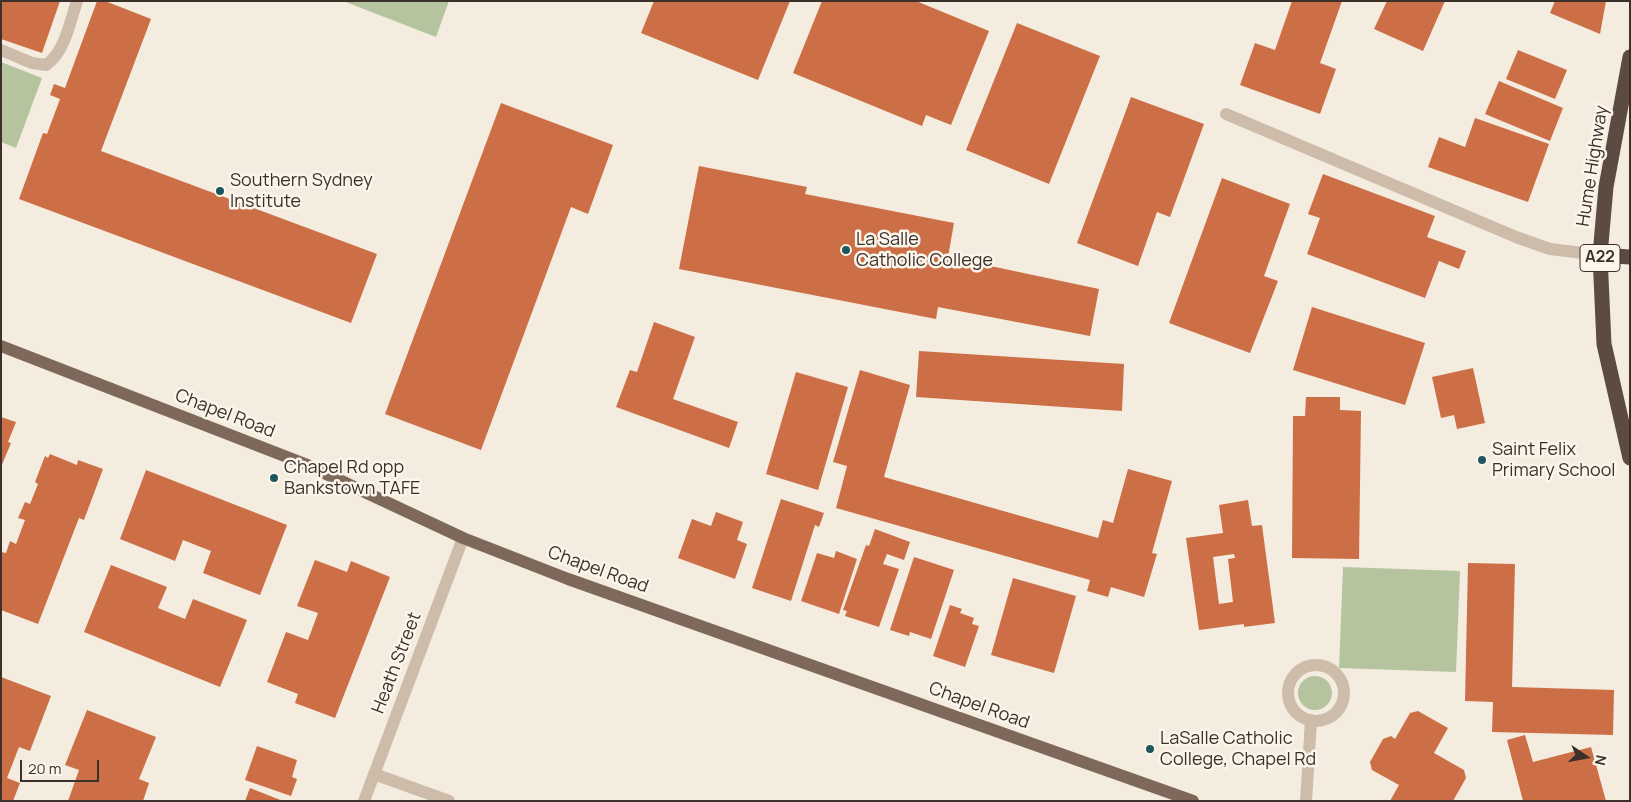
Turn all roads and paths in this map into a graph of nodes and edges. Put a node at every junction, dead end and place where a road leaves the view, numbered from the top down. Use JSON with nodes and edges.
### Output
{"nodes":[{"id":1,"x":77,"y":1,"type":"edge"},
{"id":2,"x":1,"y":50,"type":"edge"},
{"id":3,"x":1630,"y":58,"type":"edge"},
{"id":4,"x":1226,"y":114,"type":"dead end"},
{"id":5,"x":1600,"y":255,"type":"junction"},
{"id":6,"x":1630,"y":257,"type":"edge"},
{"id":7,"x":1,"y":346,"type":"edge"},
{"id":8,"x":1630,"y":458,"type":"edge"},
{"id":9,"x":463,"y":538,"type":"junction"},
{"id":10,"x":1311,"y":720,"type":"junction"},
{"id":11,"x":374,"y":774,"type":"junction"},
{"id":12,"x":364,"y":801,"type":"edge"},
{"id":13,"x":450,"y":801,"type":"edge"},
{"id":14,"x":1193,"y":801,"type":"edge"},
{"id":15,"x":1306,"y":801,"type":"edge"}],
"edges":[{"from":1,"to":2,"type":"street"},
{"from":3,"to":5,"type":"highway","name":"Hume Highway","number":"A22"},
{"from":4,"to":5,"type":"street"},
{"from":5,"to":6,"type":"highway"},
{"from":5,"to":8,"type":"highway","name":"Hume Highway","number":"A22"},
{"from":7,"to":9,"type":"main road","name":"Chapel Road"},
{"from":9,"to":11,"type":"street","name":"Heath Street"},
{"from":9,"to":14,"type":"main road","name":"Chapel Road"},
{"from":10,"to":10,"type":"street"},
{"from":10,"to":15,"type":"street"},
{"from":11,"to":12,"type":"street","name":"Heath Street"},
{"from":11,"to":13,"type":"street"}]}
